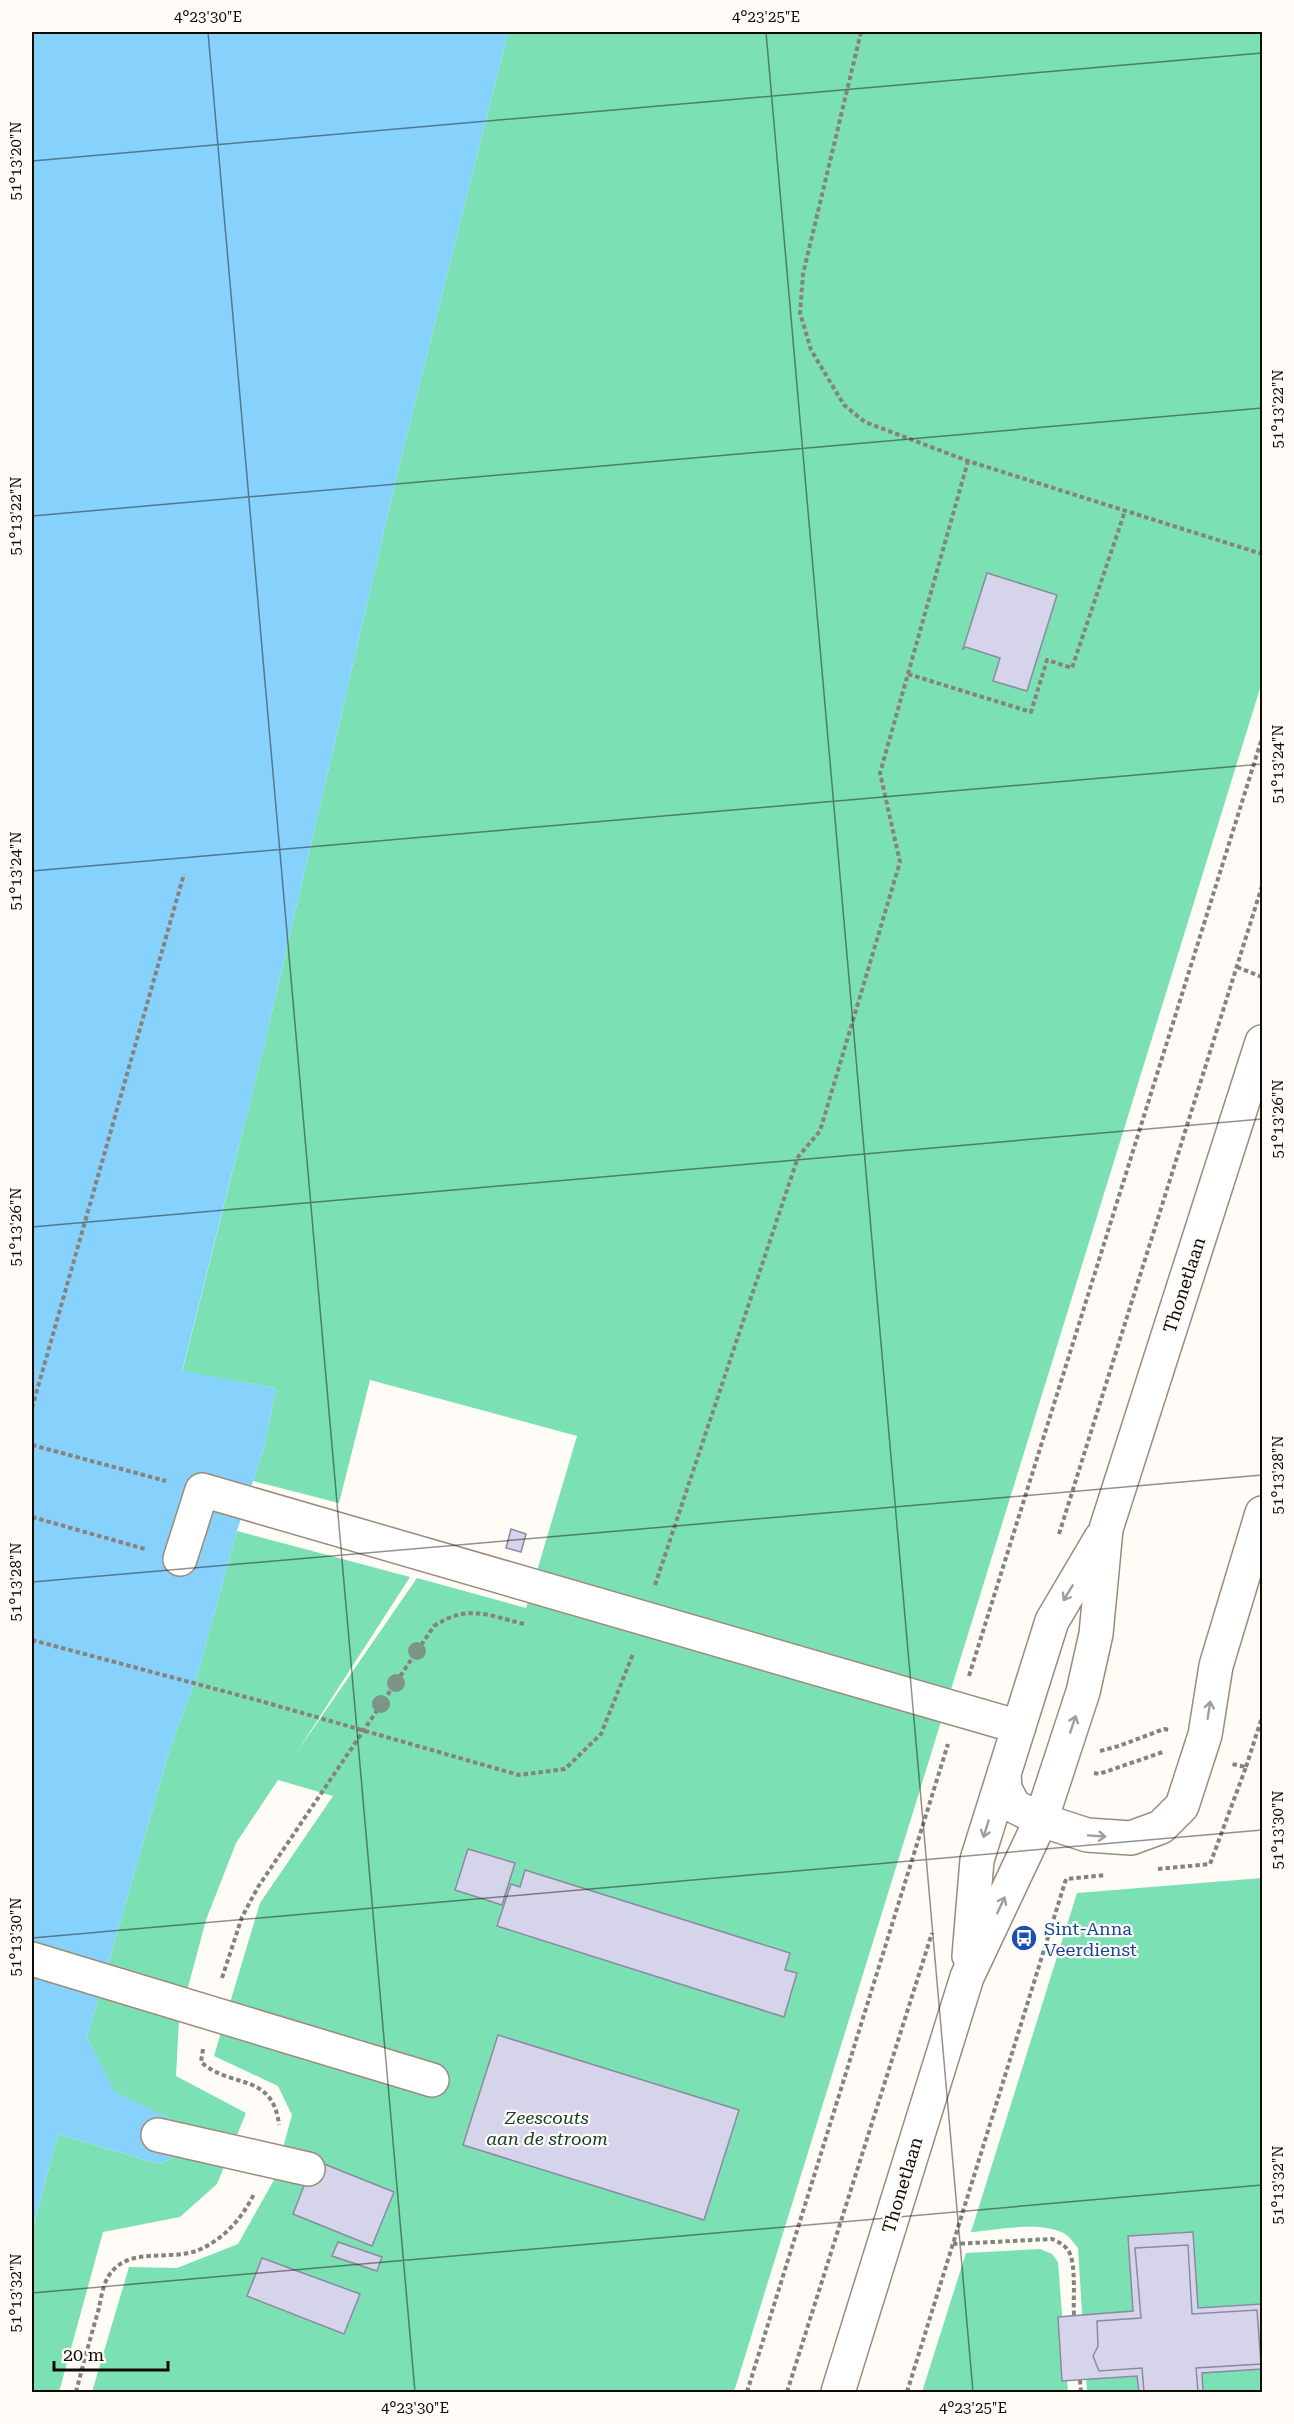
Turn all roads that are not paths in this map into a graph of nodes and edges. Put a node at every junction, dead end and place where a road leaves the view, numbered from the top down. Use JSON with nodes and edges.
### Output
{"nodes":[{"id":1,"x":1263,"y":1042,"type":"edge"},
{"id":2,"x":1263,"y":1513,"type":"edge"},
{"id":3,"x":1106,"y":1529,"type":"junction"},
{"id":4,"x":180,"y":1559,"type":"road end"},
{"id":5,"x":1019,"y":1727,"type":"junction"},
{"id":6,"x":1004,"y":1773,"type":"junction"},
{"id":7,"x":1041,"y":1820,"type":"junction"},
{"id":8,"x":32,"y":1959,"type":"edge"},
{"id":9,"x":967,"y":1977,"type":"junction"},
{"id":10,"x":432,"y":2080,"type":"dead end"},
{"id":11,"x":158,"y":2135,"type":"dead end"},
{"id":12,"x":308,"y":2169,"type":"dead end"},
{"id":13,"x":838,"y":2392,"type":"edge"}],
"edges":[{"from":1,"to":3,"type":"street","name":"Thonetlaan"},
{"from":7,"to":2,"type":"street","one_way":true},
{"from":3,"to":5,"type":"street","name":"Thonetlaan","one_way":true},
{"from":7,"to":3,"type":"street","name":"Thonetlaan","one_way":true},
{"from":4,"to":5,"type":"street"},
{"from":5,"to":6,"type":"street","name":"Thonetlaan"},
{"from":6,"to":7,"type":"street"},
{"from":6,"to":9,"type":"street","name":"Thonetlaan","one_way":true},
{"from":9,"to":7,"type":"street","name":"Thonetlaan","one_way":true},
{"from":8,"to":10,"type":"street"},
{"from":9,"to":13,"type":"street","name":"Thonetlaan"},
{"from":11,"to":12,"type":"street"}]}
